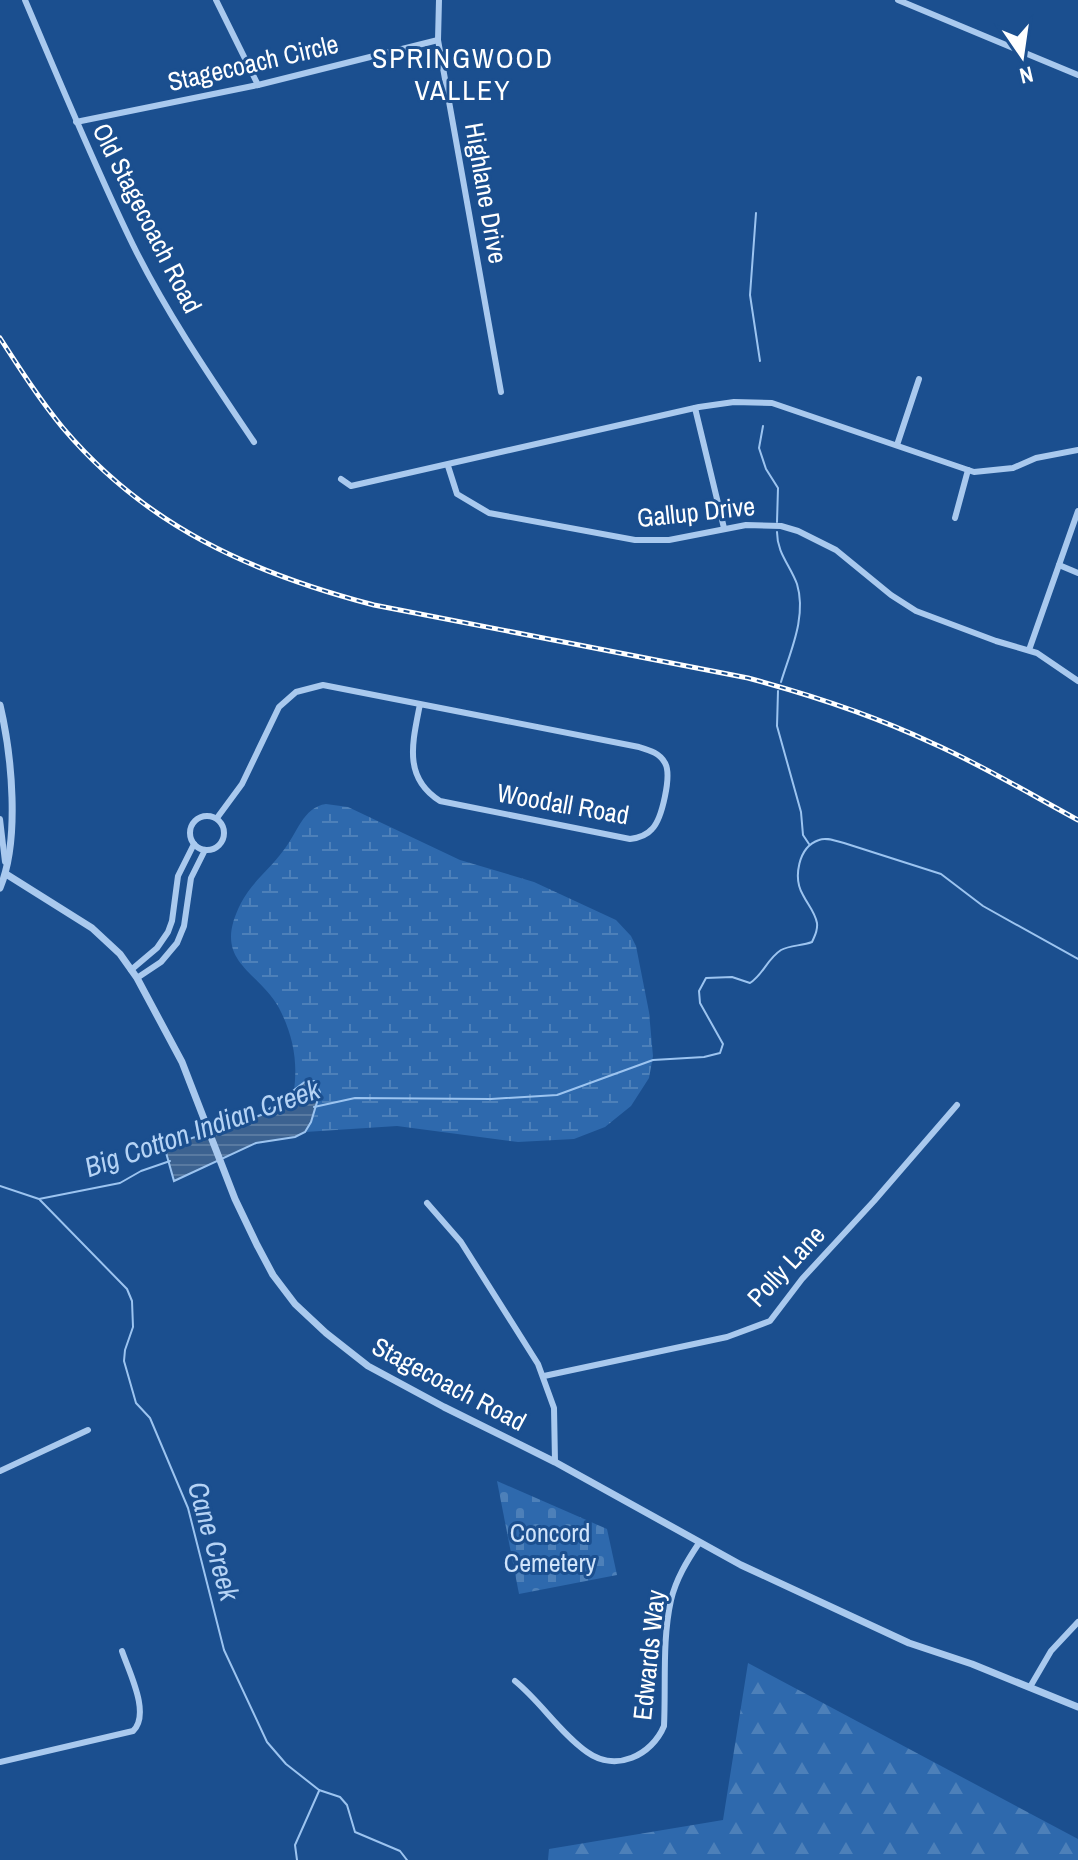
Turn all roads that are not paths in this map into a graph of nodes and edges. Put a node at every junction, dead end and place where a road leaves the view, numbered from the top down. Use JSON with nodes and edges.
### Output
{"nodes":[{"id":1,"x":25,"y":0,"type":"edge"},
{"id":2,"x":216,"y":0,"type":"edge"},
{"id":3,"x":439,"y":0,"type":"edge"},
{"id":4,"x":898,"y":0,"type":"edge"},
{"id":5,"x":438,"y":40,"type":"junction"},
{"id":6,"x":1078,"y":75,"type":"edge"},
{"id":7,"x":258,"y":85,"type":"junction"},
{"id":8,"x":76,"y":122,"type":"junction"},
{"id":9,"x":919,"y":379,"type":"dead end"},
{"id":10,"x":501,"y":392,"type":"dead end"},
{"id":11,"x":695,"y":408,"type":"junction"},
{"id":12,"x":254,"y":442,"type":"dead end"},
{"id":13,"x":897,"y":445,"type":"junction"},
{"id":14,"x":1078,"y":450,"type":"edge"},
{"id":15,"x":448,"y":466,"type":"junction"},
{"id":16,"x":968,"y":470,"type":"junction"},
{"id":17,"x":341,"y":479,"type":"dead end"},
{"id":18,"x":1078,"y":511,"type":"edge"},
{"id":19,"x":955,"y":518,"type":"dead end"},
{"id":20,"x":724,"y":528,"type":"junction"},
{"id":21,"x":1059,"y":565,"type":"junction"},
{"id":22,"x":1078,"y":573,"type":"edge"},
{"id":23,"x":1029,"y":650,"type":"junction"},
{"id":24,"x":1078,"y":681,"type":"edge"},
{"id":25,"x":420,"y":704,"type":"junction"},
{"id":26,"x":0,"y":705,"type":"edge"},
{"id":27,"x":217,"y":818,"type":"junction"},
{"id":28,"x":0,"y":819,"type":"edge"},
{"id":29,"x":194,"y":844,"type":"junction"},
{"id":30,"x":205,"y":850,"type":"junction"},
{"id":31,"x":6,"y":874,"type":"junction"},
{"id":32,"x":0,"y":888,"type":"edge"},
{"id":33,"x":131,"y":970,"type":"junction"},
{"id":34,"x":137,"y":978,"type":"junction"},
{"id":35,"x":957,"y":1105,"type":"dead end"},
{"id":36,"x":427,"y":1203,"type":"dead end"},
{"id":37,"x":544,"y":1376,"type":"junction"},
{"id":38,"x":88,"y":1430,"type":"dead end"},
{"id":39,"x":555,"y":1462,"type":"junction"},
{"id":40,"x":0,"y":1471,"type":"edge"},
{"id":41,"x":699,"y":1543,"type":"junction"},
{"id":42,"x":1078,"y":1622,"type":"edge"},
{"id":43,"x":122,"y":1651,"type":"dead end"},
{"id":44,"x":515,"y":1681,"type":"dead end"},
{"id":45,"x":1030,"y":1687,"type":"junction"},
{"id":46,"x":1078,"y":1707,"type":"edge"},
{"id":47,"x":0,"y":1762,"type":"edge"}],
"edges":[{"from":1,"to":8,"type":"street","name":"Old Stagecoach Road"},
{"from":2,"to":7,"type":"street"},
{"from":3,"to":5,"type":"street","name":"Highlane Drive"},
{"from":4,"to":6,"type":"street"},
{"from":5,"to":7,"type":"street","name":"Stagecoach Circle"},
{"from":5,"to":10,"type":"street","name":"Highlane Drive"},
{"from":7,"to":8,"type":"street","name":"Stagecoach Circle"},
{"from":8,"to":12,"type":"street","name":"Old Stagecoach Road"},
{"from":9,"to":13,"type":"street"},
{"from":11,"to":13,"type":"street"},
{"from":11,"to":15,"type":"street"},
{"from":11,"to":20,"type":"street"},
{"from":13,"to":16,"type":"street"},
{"from":14,"to":16,"type":"street"},
{"from":15,"to":17,"type":"street"},
{"from":15,"to":20,"type":"street","name":"Gallup Drive"},
{"from":16,"to":19,"type":"street"},
{"from":18,"to":21,"type":"street"},
{"from":20,"to":23,"type":"street","name":"Gallup Drive"},
{"from":21,"to":22,"type":"street"},
{"from":21,"to":23,"type":"street"},
{"from":23,"to":24,"type":"street","name":"Gallup Drive"},
{"from":25,"to":25,"type":"street","name":"Woodall Road"},
{"from":25,"to":27,"type":"street","name":"Woodall Road"},
{"from":26,"to":31,"type":"street"},
{"from":27,"to":29,"type":"street","name":"Woodall Road"},
{"from":27,"to":30,"type":"street","name":"Woodall Road"},
{"from":28,"to":31,"type":"street"},
{"from":29,"to":30,"type":"street"},
{"from":29,"to":33,"type":"street","name":"Woodall Road"},
{"from":30,"to":34,"type":"street","name":"Woodall Road"},
{"from":31,"to":32,"type":"street"},
{"from":31,"to":33,"type":"street","name":"Stagecoach Road"},
{"from":33,"to":34,"type":"street","name":"Stagecoach Road"},
{"from":34,"to":39,"type":"street","name":"Stagecoach Road"},
{"from":35,"to":37,"type":"street","name":"Polly Lane"},
{"from":36,"to":37,"type":"street"},
{"from":37,"to":39,"type":"street"},
{"from":38,"to":40,"type":"street"},
{"from":39,"to":41,"type":"street","name":"Stagecoach Road"},
{"from":41,"to":44,"type":"street","name":"Edwards Way"},
{"from":41,"to":45,"type":"street","name":"Stagecoach Road"},
{"from":42,"to":45,"type":"street"},
{"from":43,"to":47,"type":"street"},
{"from":45,"to":46,"type":"street","name":"Stagecoach Road"}]}
